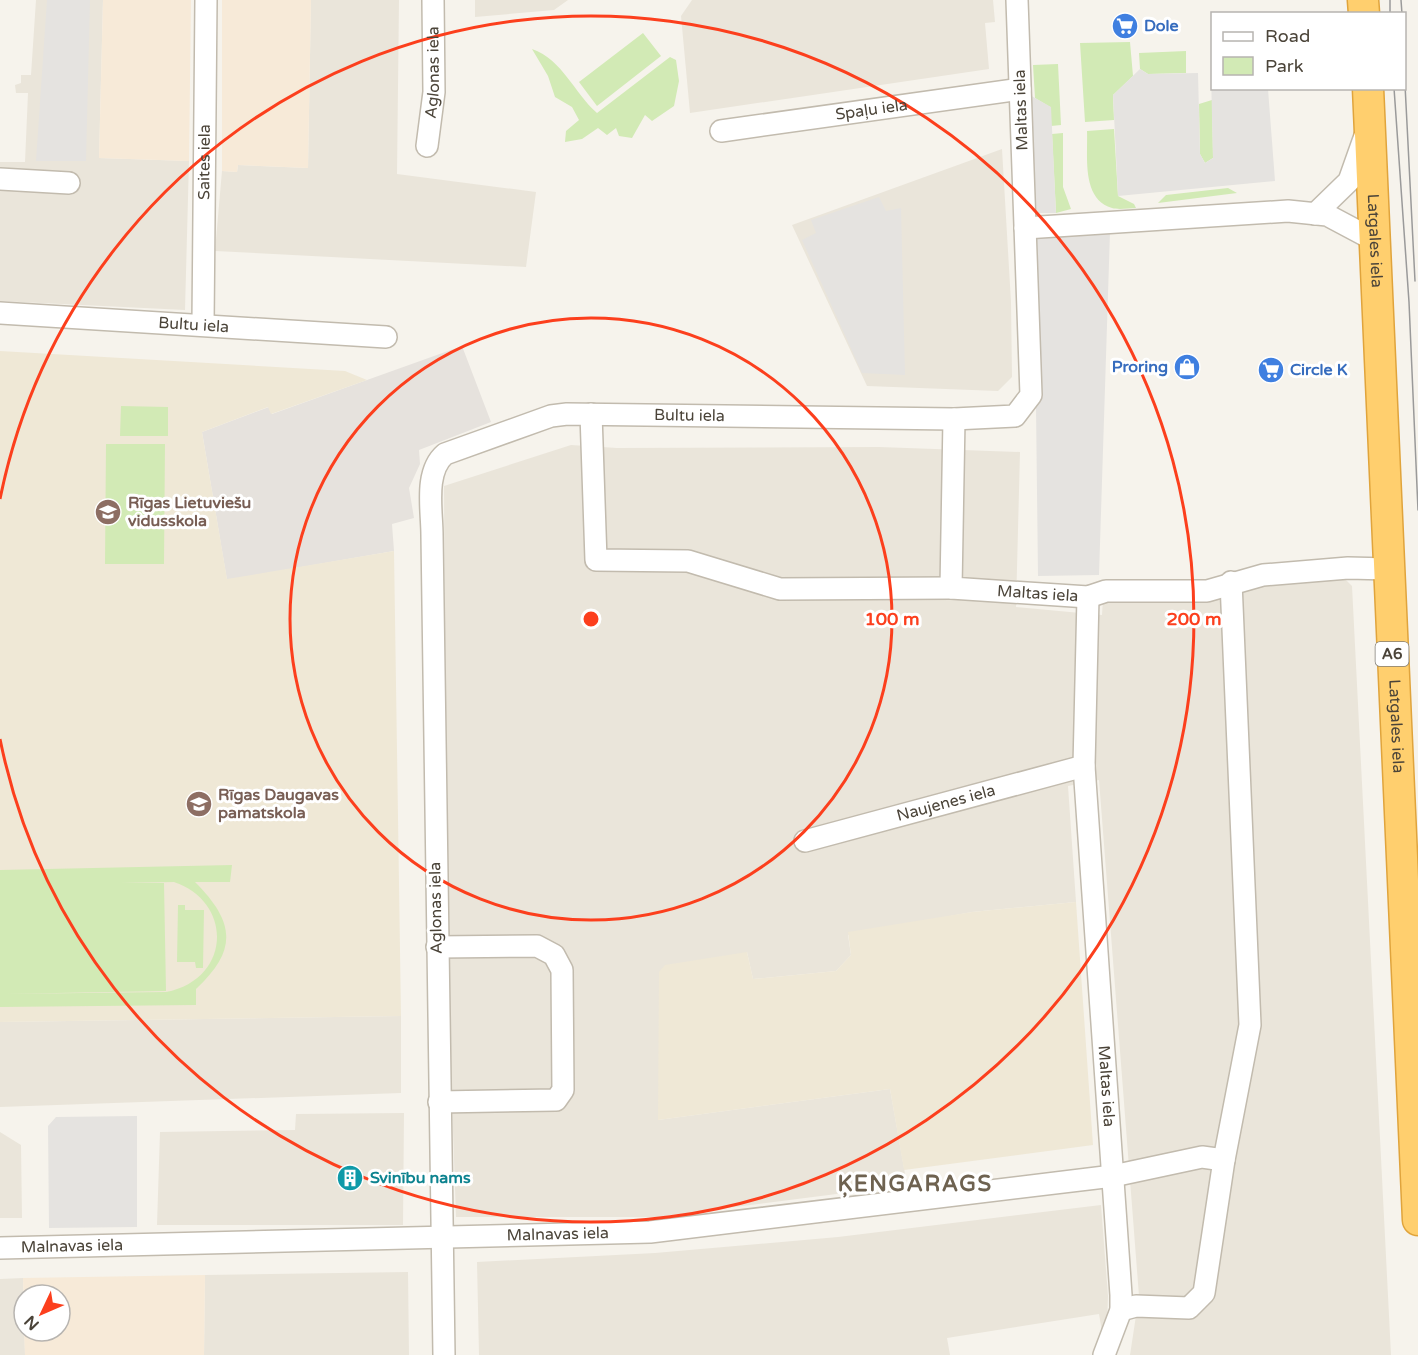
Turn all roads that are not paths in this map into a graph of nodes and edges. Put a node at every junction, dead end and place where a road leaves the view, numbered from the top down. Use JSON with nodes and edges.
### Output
{"nodes":[{"id":1,"x":206,"y":0,"type":"edge"},
{"id":2,"x":433,"y":0,"type":"edge"},
{"id":3,"x":1017,"y":0,"type":"edge"},
{"id":4,"x":1020,"y":89,"type":"junction"},
{"id":5,"x":1368,"y":90,"type":"edge"},
{"id":6,"x":1369,"y":123,"type":"junction"},
{"id":7,"x":721,"y":130,"type":"dead end"},
{"id":8,"x":427,"y":146,"type":"dead end"},
{"id":9,"x":0,"y":179,"type":"edge"},
{"id":10,"x":69,"y":183,"type":"dead end"},
{"id":11,"x":1315,"y":214,"type":"junction"},
{"id":12,"x":1025,"y":228,"type":"junction"},
{"id":13,"x":1374,"y":240,"type":"junction"},
{"id":14,"x":0,"y":313,"type":"edge"},
{"id":15,"x":203,"y":324,"type":"junction"},
{"id":16,"x":386,"y":338,"type":"dead end"},
{"id":17,"x":591,"y":414,"type":"junction"},
{"id":18,"x":954,"y":419,"type":"junction"},
{"id":19,"x":437,"y":461,"type":"joint"},
{"id":20,"x":1389,"y":569,"type":"junction"},
{"id":21,"x":1231,"y":582,"type":"junction"},
{"id":22,"x":951,"y":588,"type":"junction"},
{"id":23,"x":1088,"y":597,"type":"junction"},
{"id":24,"x":1084,"y":766,"type":"junction"},
{"id":25,"x":805,"y":841,"type":"dead end"},
{"id":26,"x":437,"y":947,"type":"junction"},
{"id":27,"x":440,"y":1102,"type":"junction"},
{"id":28,"x":1224,"y":1160,"type":"junction"},
{"id":29,"x":1113,"y":1176,"type":"junction"},
{"id":30,"x":1418,"y":1220,"type":"edge"},
{"id":31,"x":442,"y":1238,"type":"junction"},
{"id":32,"x":0,"y":1248,"type":"edge"},
{"id":33,"x":1121,"y":1310,"type":"junction"},
{"id":34,"x":444,"y":1355,"type":"edge"},
{"id":35,"x":1104,"y":1355,"type":"edge"}],
"edges":[{"from":1,"to":15,"type":"street","name":"Saites iela"},
{"from":2,"to":8,"type":"street","name":"Aglonas iela"},
{"from":3,"to":4,"type":"street","name":"Maltas iela"},
{"from":4,"to":7,"type":"street","name":"Spaļu iela"},
{"from":4,"to":12,"type":"street","name":"Maltas iela"},
{"from":5,"to":6,"type":"highway","name":"Latgales iela","number":"A6"},
{"from":6,"to":11,"type":"street"},
{"from":6,"to":13,"type":"highway","name":"Latgales iela","number":"A6"},
{"from":9,"to":10,"type":"street"},
{"from":11,"to":12,"type":"street"},
{"from":11,"to":13,"type":"street"},
{"from":12,"to":18,"type":"street","name":"Maltas iela"},
{"from":13,"to":20,"type":"highway","name":"Latgales iela","number":"A6"},
{"from":14,"to":15,"type":"street","name":"Bultu iela"},
{"from":15,"to":16,"type":"street","name":"Bultu iela"},
{"from":17,"to":18,"type":"street","name":"Bultu iela"},
{"from":17,"to":19,"type":"street","name":"Bultu iela"},
{"from":17,"to":22,"type":"street","name":"Maltas iela"},
{"from":18,"to":22,"type":"street"},
{"from":19,"to":26,"type":"street","name":"Aglonas iela"},
{"from":20,"to":21,"type":"street"},
{"from":20,"to":30,"type":"highway","name":"Latgales iela","number":"A6"},
{"from":21,"to":23,"type":"street"},
{"from":21,"to":28,"type":"street"},
{"from":22,"to":23,"type":"street","name":"Maltas iela"},
{"from":23,"to":24,"type":"street","name":"Maltas iela"},
{"from":24,"to":25,"type":"street","name":"Naujenes iela"},
{"from":24,"to":29,"type":"street","name":"Maltas iela"},
{"from":26,"to":27,"type":"street","name":"Aglonas iela"},
{"from":26,"to":27,"type":"street"},
{"from":27,"to":31,"type":"street","name":"Aglonas iela"},
{"from":28,"to":29,"type":"street","name":"Malnavas iela"},
{"from":28,"to":33,"type":"street"},
{"from":29,"to":31,"type":"street","name":"Malnavas iela"},
{"from":29,"to":33,"type":"street","name":"Maltas iela"},
{"from":31,"to":32,"type":"street","name":"Malnavas iela"},
{"from":31,"to":34,"type":"street","name":"Aglonas iela"},
{"from":33,"to":35,"type":"street","name":"Maltas iela"}]}
